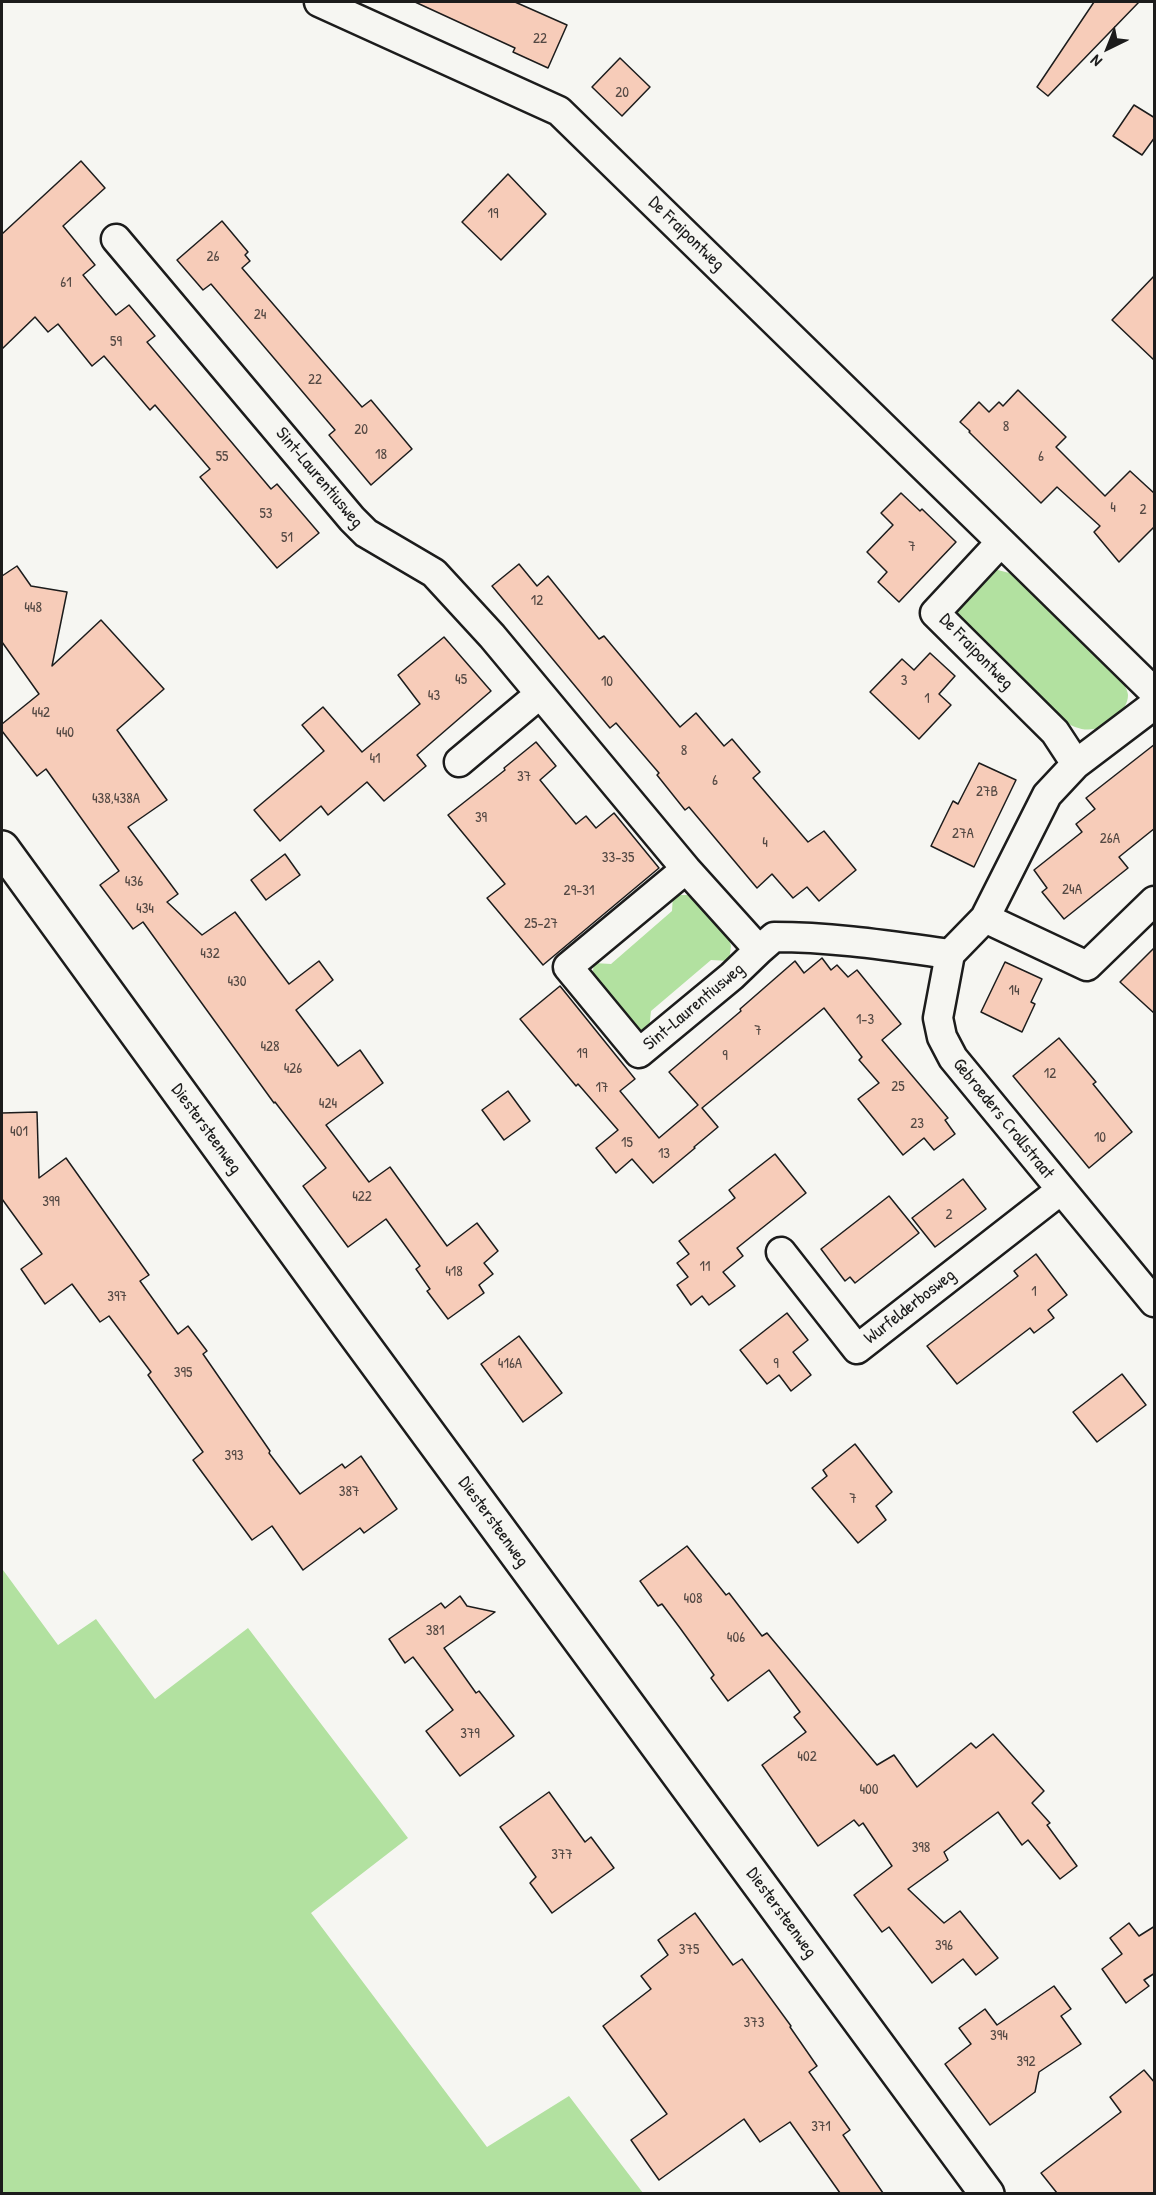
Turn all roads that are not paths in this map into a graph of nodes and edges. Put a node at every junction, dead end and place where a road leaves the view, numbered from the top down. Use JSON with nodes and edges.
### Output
{"nodes":[{"id":1,"x":319,"y":2,"type":"edge"},
{"id":2,"x":116,"y":239,"type":"dead end"},
{"id":3,"x":1001,"y":542,"type":"junction"},
{"id":4,"x":1155,"y":692,"type":"edge"},
{"id":5,"x":540,"y":694,"type":"junction"},
{"id":6,"x":1155,"y":705,"type":"edge"},
{"id":7,"x":459,"y":762,"type":"dead end"},
{"id":8,"x":1076,"y":764,"type":"junction"},
{"id":9,"x":2,"y":848,"type":"edge"},
{"id":10,"x":686,"y":869,"type":"junction"},
{"id":11,"x":1155,"y":901,"type":"edge"},
{"id":12,"x":985,"y":918,"type":"junction"},
{"id":13,"x":759,"y":950,"type":"junction"},
{"id":14,"x":950,"y":954,"type":"junction"},
{"id":15,"x":1061,"y":1190,"type":"junction"},
{"id":16,"x":781,"y":1252,"type":"dead end"},
{"id":17,"x":1155,"y":1302,"type":"edge"},
{"id":18,"x":987,"y":2193,"type":"edge"}],
"edges":[{"from":1,"to":3,"type":"street","name":"De Fraipontweg"},
{"from":2,"to":5,"type":"street","name":"Sint-Laurentiusweg"},
{"from":3,"to":4,"type":"street","name":"De Fraipontweg"},
{"from":3,"to":8,"type":"street","name":"De Fraipontweg"},
{"from":5,"to":7,"type":"street"},
{"from":5,"to":10,"type":"street","name":"Sint-Laurentiusweg"},
{"from":6,"to":8,"type":"street"},
{"from":8,"to":12,"type":"street"},
{"from":9,"to":18,"type":"main road","name":"Diestersteenweg"},
{"from":10,"to":13,"type":"street","name":"Sint-Laurentiusweg"},
{"from":10,"to":13,"type":"street","name":"Sint-Laurentiusweg"},
{"from":11,"to":12,"type":"street"},
{"from":12,"to":14,"type":"street"},
{"from":13,"to":14,"type":"street","name":"Sint-Laurentiusweg"},
{"from":14,"to":15,"type":"street","name":"Gebroeders Crollstraat"},
{"from":15,"to":16,"type":"street","name":"Wurfelderbosweg"},
{"from":15,"to":17,"type":"street","name":"Gebroeders Crollstraat"}]}
